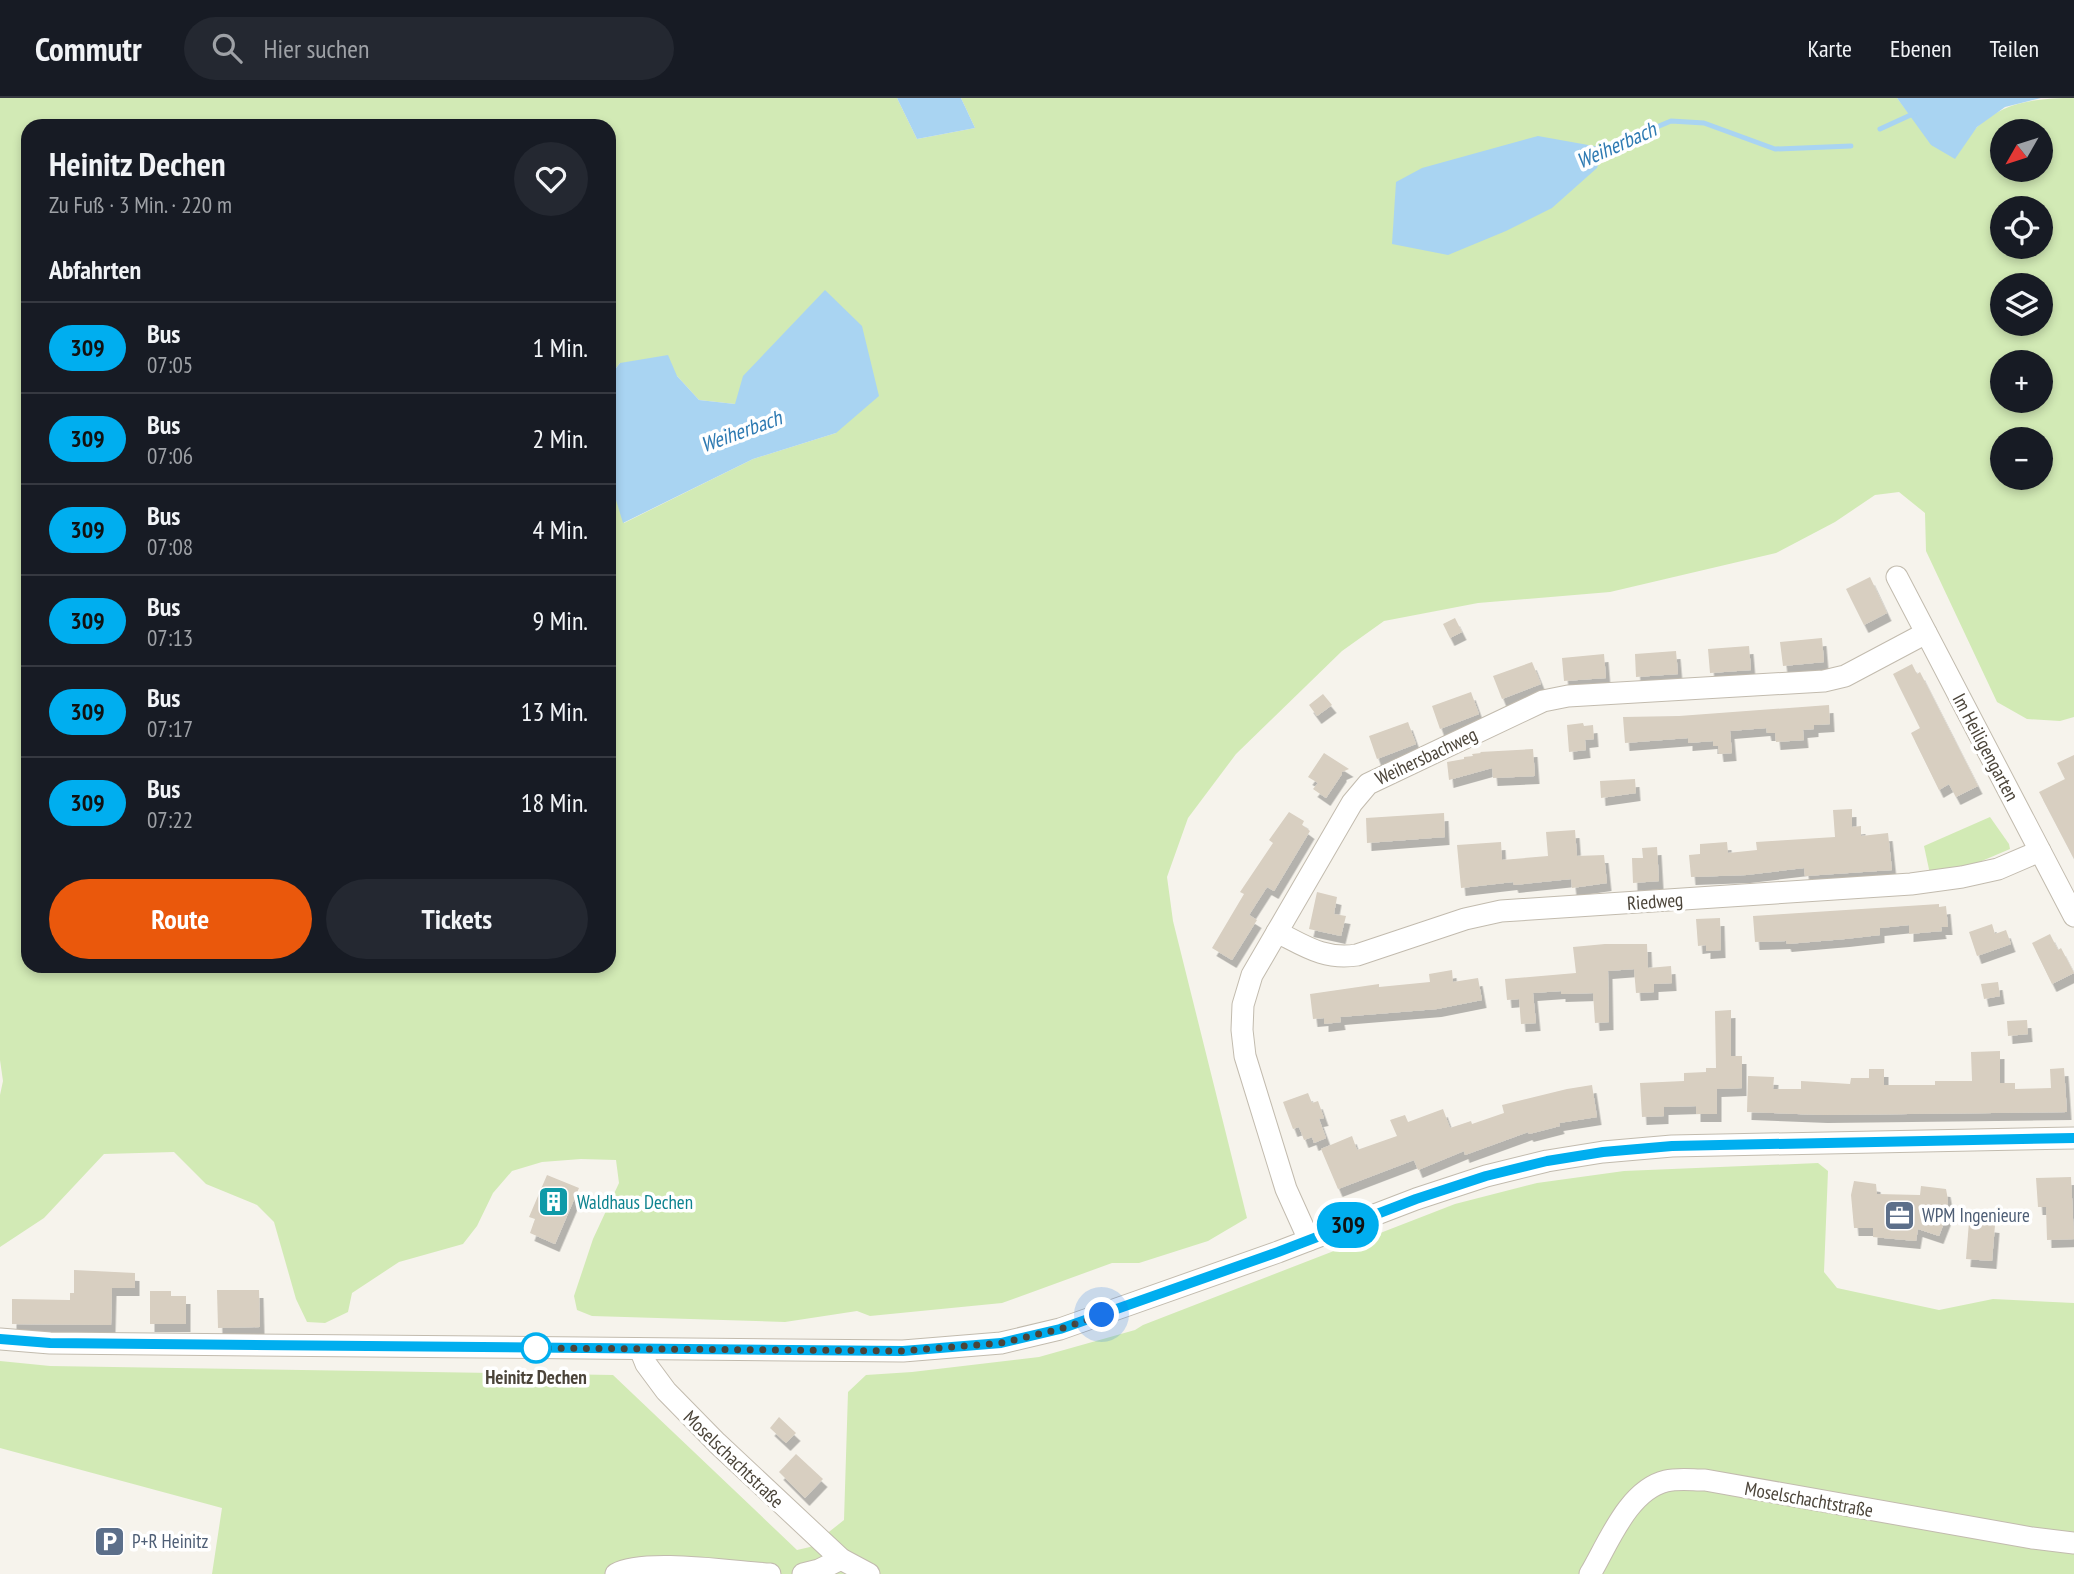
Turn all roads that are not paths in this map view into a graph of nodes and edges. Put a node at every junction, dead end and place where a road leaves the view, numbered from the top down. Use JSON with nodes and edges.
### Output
{"nodes":[{"id":1,"x":1898,"y":577,"type":"dead end"},
{"id":2,"x":1927,"y":634,"type":"junction"},
{"id":3,"x":2040,"y":851,"type":"junction"},
{"id":4,"x":2065,"y":877,"type":"edge"},
{"id":5,"x":2074,"y":916,"type":"edge"},
{"id":6,"x":1277,"y":932,"type":"junction"},
{"id":7,"x":2074,"y":1138,"type":"edge"},
{"id":8,"x":1309,"y":1240,"type":"junction"},
{"id":9,"x":0,"y":1339,"type":"edge"},
{"id":10,"x":640,"y":1349,"type":"junction"},
{"id":11,"x":2074,"y":1543,"type":"edge"},
{"id":12,"x":841,"y":1559,"type":"junction"},
{"id":13,"x":616,"y":1574,"type":"edge"},
{"id":14,"x":770,"y":1574,"type":"edge"},
{"id":15,"x":803,"y":1574,"type":"edge"},
{"id":16,"x":869,"y":1574,"type":"edge"},
{"id":17,"x":1590,"y":1574,"type":"edge"}],
"edges":[{"from":1,"to":2,"type":"street","name":"Im Heiligengarten"},
{"from":2,"to":3,"type":"street","name":"Im Heiligengarten"},
{"from":2,"to":6,"type":"street","name":"Weihersbachweg"},
{"from":3,"to":4,"type":"street","name":"Im Heiligengarten"},
{"from":3,"to":6,"type":"street","name":"Riedweg"},
{"from":4,"to":5,"type":"street","name":"Im Heiligengarten"},
{"from":6,"to":8,"type":"street","name":"Weihersbachweg"},
{"from":7,"to":8,"type":"street"},
{"from":8,"to":10,"type":"street"},
{"from":9,"to":10,"type":"street"},
{"from":10,"to":12,"type":"street","name":"Moselschachtstraße"},
{"from":11,"to":17,"type":"street","name":"Moselschachtstraße"},
{"from":12,"to":15,"type":"street"},
{"from":12,"to":16,"type":"street","name":"Moselschachtstraße"},
{"from":13,"to":14,"type":"street"}]}
